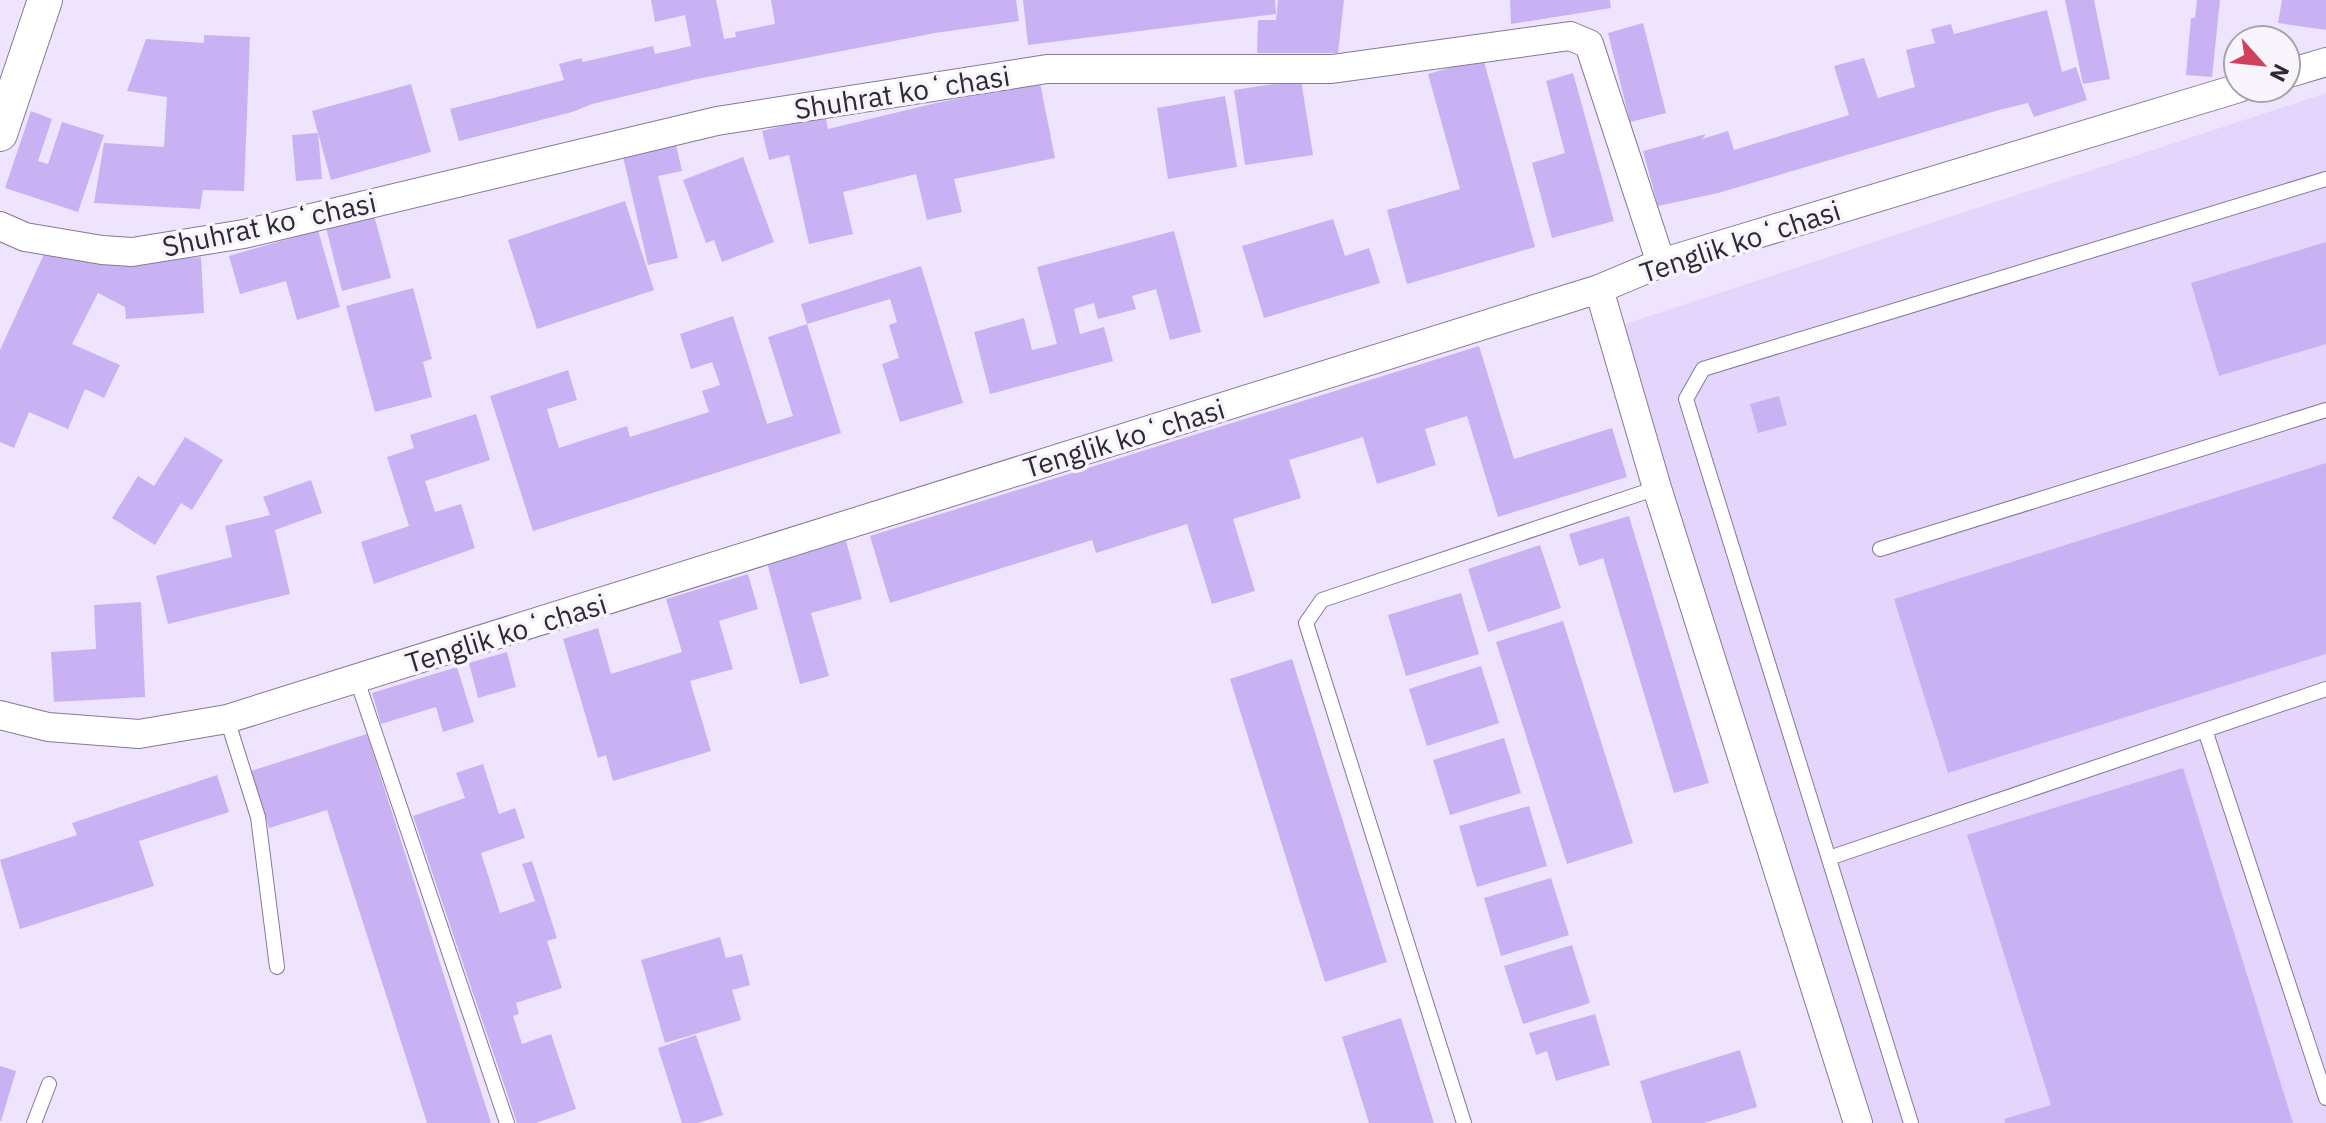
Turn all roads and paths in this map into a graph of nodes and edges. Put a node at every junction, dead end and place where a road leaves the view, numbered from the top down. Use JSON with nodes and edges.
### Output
{"nodes":[{"id":1,"x":45,"y":0,"type":"edge"},
{"id":2,"x":2326,"y":62,"type":"edge"},
{"id":3,"x":2302,"y":69,"type":"edge"},
{"id":4,"x":2222,"y":93,"type":"edge"},
{"id":5,"x":0,"y":134,"type":"edge"},
{"id":6,"x":2326,"y":179,"type":"edge"},
{"id":7,"x":0,"y":226,"type":"edge"},
{"id":8,"x":1661,"y":263,"type":"junction"},
{"id":9,"x":1599,"y":289,"type":"junction"},
{"id":10,"x":2326,"y":410,"type":"edge"},
{"id":11,"x":1657,"y":488,"type":"junction"},
{"id":12,"x":1880,"y":549,"type":"dead end"},
{"id":13,"x":357,"y":680,"type":"junction"},
{"id":14,"x":2326,"y":689,"type":"edge"},
{"id":15,"x":0,"y":715,"type":"edge"},
{"id":16,"x":227,"y":719,"type":"junction"},
{"id":17,"x":2205,"y":730,"type":"junction"},
{"id":18,"x":1829,"y":858,"type":"junction"},
{"id":19,"x":277,"y":967,"type":"dead end"},
{"id":20,"x":49,"y":1084,"type":"dead end"},
{"id":21,"x":2326,"y":1098,"type":"edge"},
{"id":22,"x":34,"y":1123,"type":"edge"},
{"id":23,"x":507,"y":1123,"type":"edge"},
{"id":24,"x":1464,"y":1123,"type":"edge"},
{"id":25,"x":1858,"y":1123,"type":"edge"},
{"id":26,"x":1911,"y":1123,"type":"edge"}],
"edges":[{"from":1,"to":5,"type":"street"},
{"from":2,"to":3,"type":"street"},
{"from":4,"to":8,"type":"street","name":"Tenglik koʻchasi"},
{"from":6,"to":18,"type":"lane"},
{"from":7,"to":8,"type":"street","name":"Shuhrat koʻchasi"},
{"from":8,"to":9,"type":"street","name":"Tenglik koʻchasi"},
{"from":9,"to":11,"type":"street"},
{"from":9,"to":13,"type":"street","name":"Tenglik koʻchasi"},
{"from":10,"to":12,"type":"lane"},
{"from":11,"to":24,"type":"lane"},
{"from":11,"to":25,"type":"street"},
{"from":13,"to":16,"type":"street","name":"Tenglik koʻchasi"},
{"from":13,"to":23,"type":"lane"},
{"from":14,"to":17,"type":"lane"},
{"from":15,"to":16,"type":"street","name":"Tenglik koʻchasi"},
{"from":16,"to":19,"type":"lane"},
{"from":17,"to":18,"type":"lane"},
{"from":17,"to":21,"type":"lane"},
{"from":18,"to":26,"type":"lane"},
{"from":20,"to":22,"type":"lane"}]}
